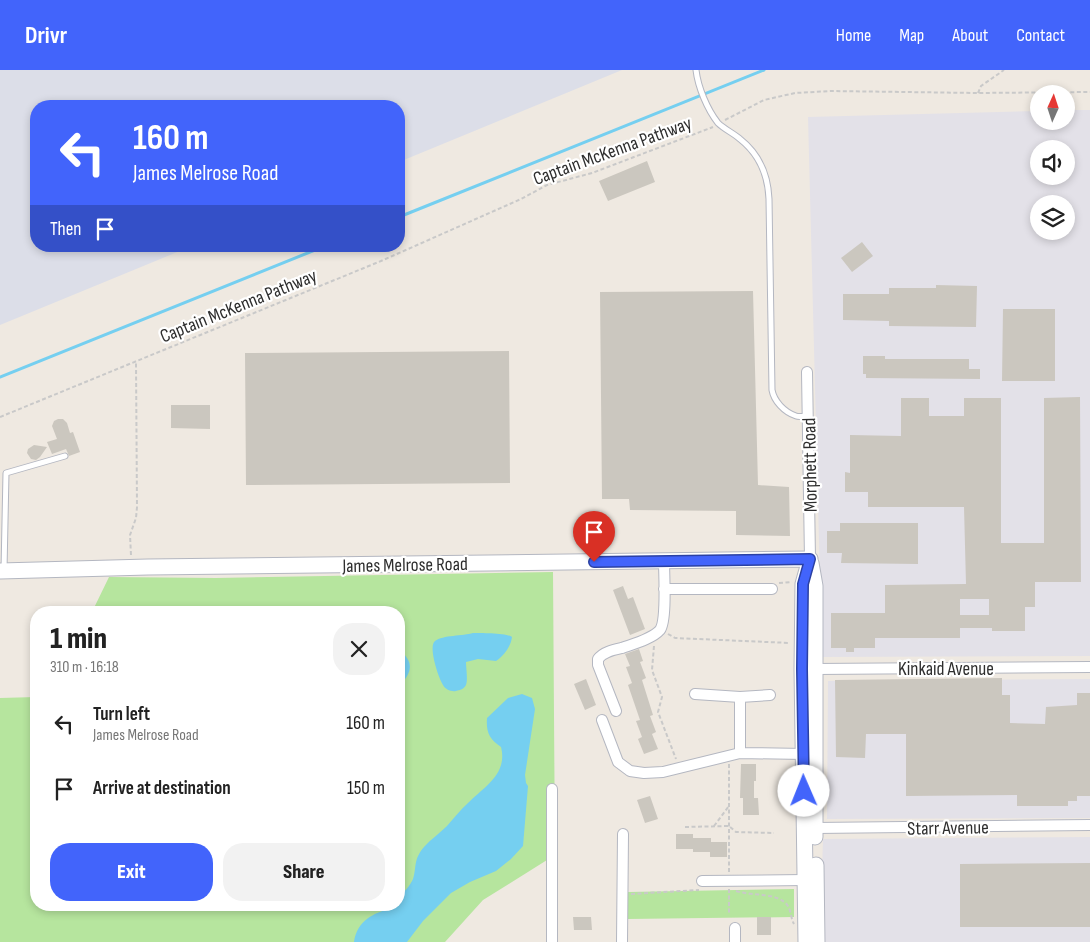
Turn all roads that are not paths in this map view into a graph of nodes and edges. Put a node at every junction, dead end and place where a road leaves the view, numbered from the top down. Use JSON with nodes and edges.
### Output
{"nodes":[{"id":1,"x":696,"y":70,"type":"edge"},
{"id":2,"x":807,"y":372,"type":"dead end"},
{"id":3,"x":808,"y":416,"type":"junction"},
{"id":4,"x":65,"y":456,"type":"dead end"},
{"id":5,"x":810,"y":559,"type":"junction"},
{"id":6,"x":664,"y":561,"type":"junction"},
{"id":7,"x":2,"y":571,"type":"edge"},
{"id":8,"x":664,"y":589,"type":"junction"},
{"id":9,"x":772,"y":589,"type":"road end"},
{"id":10,"x":1090,"y":667,"type":"edge"},
{"id":11,"x":808,"y":669,"type":"junction"},
{"id":12,"x":695,"y":694,"type":"dead end"},
{"id":13,"x":770,"y":695,"type":"dead end"},
{"id":14,"x":740,"y":697,"type":"junction"},
{"id":15,"x":616,"y":711,"type":"dead end"},
{"id":16,"x":602,"y":720,"type":"dead end"},
{"id":17,"x":740,"y":753,"type":"junction"},
{"id":18,"x":804,"y":754,"type":"junction"},
{"id":19,"x":552,"y":789,"type":"dead end"},
{"id":20,"x":1090,"y":825,"type":"edge"},
{"id":21,"x":810,"y":828,"type":"junction"},
{"id":22,"x":623,"y":834,"type":"dead end"},
{"id":23,"x":806,"y":880,"type":"junction"},
{"id":24,"x":702,"y":885,"type":"road end"},
{"id":25,"x":735,"y":928,"type":"dead end"},
{"id":26,"x":552,"y":942,"type":"edge"},
{"id":27,"x":622,"y":942,"type":"edge"},
{"id":28,"x":735,"y":942,"type":"edge"},
{"id":29,"x":806,"y":942,"type":"edge"},
{"id":30,"x":817,"y":942,"type":"edge"}],
"edges":[{"from":1,"to":3,"type":"lane"},
{"from":2,"to":3,"type":"street","name":"Morphett Road"},
{"from":3,"to":5,"type":"street","name":"Morphett Road"},
{"from":4,"to":7,"type":"lane"},
{"from":5,"to":6,"type":"street","name":"James Melrose Road"},
{"from":5,"to":11,"type":"street","name":"Morphett Road"},
{"from":6,"to":7,"type":"street","name":"James Melrose Road"},
{"from":6,"to":8,"type":"street"},
{"from":8,"to":9,"type":"street"},
{"from":8,"to":15,"type":"street"},
{"from":10,"to":11,"type":"street","name":"Kinkaid Avenue"},
{"from":11,"to":18,"type":"street","name":"Morphett Road"},
{"from":11,"to":21,"type":"street","name":"Morphett Road"},
{"from":12,"to":14,"type":"street"},
{"from":13,"to":14,"type":"street"},
{"from":14,"to":17,"type":"street"},
{"from":16,"to":17,"type":"street"},
{"from":17,"to":18,"type":"street"},
{"from":18,"to":21,"type":"street","name":"Morphett Road"},
{"from":19,"to":26,"type":"street"},
{"from":20,"to":21,"type":"street","name":"Starr Avenue"},
{"from":21,"to":23,"type":"street","name":"Morphett Road"},
{"from":21,"to":30,"type":"street","name":"Morphett Road"},
{"from":22,"to":27,"type":"street"},
{"from":23,"to":24,"type":"street"},
{"from":23,"to":29,"type":"street","name":"Morphett Road"},
{"from":25,"to":28,"type":"street"}]}
